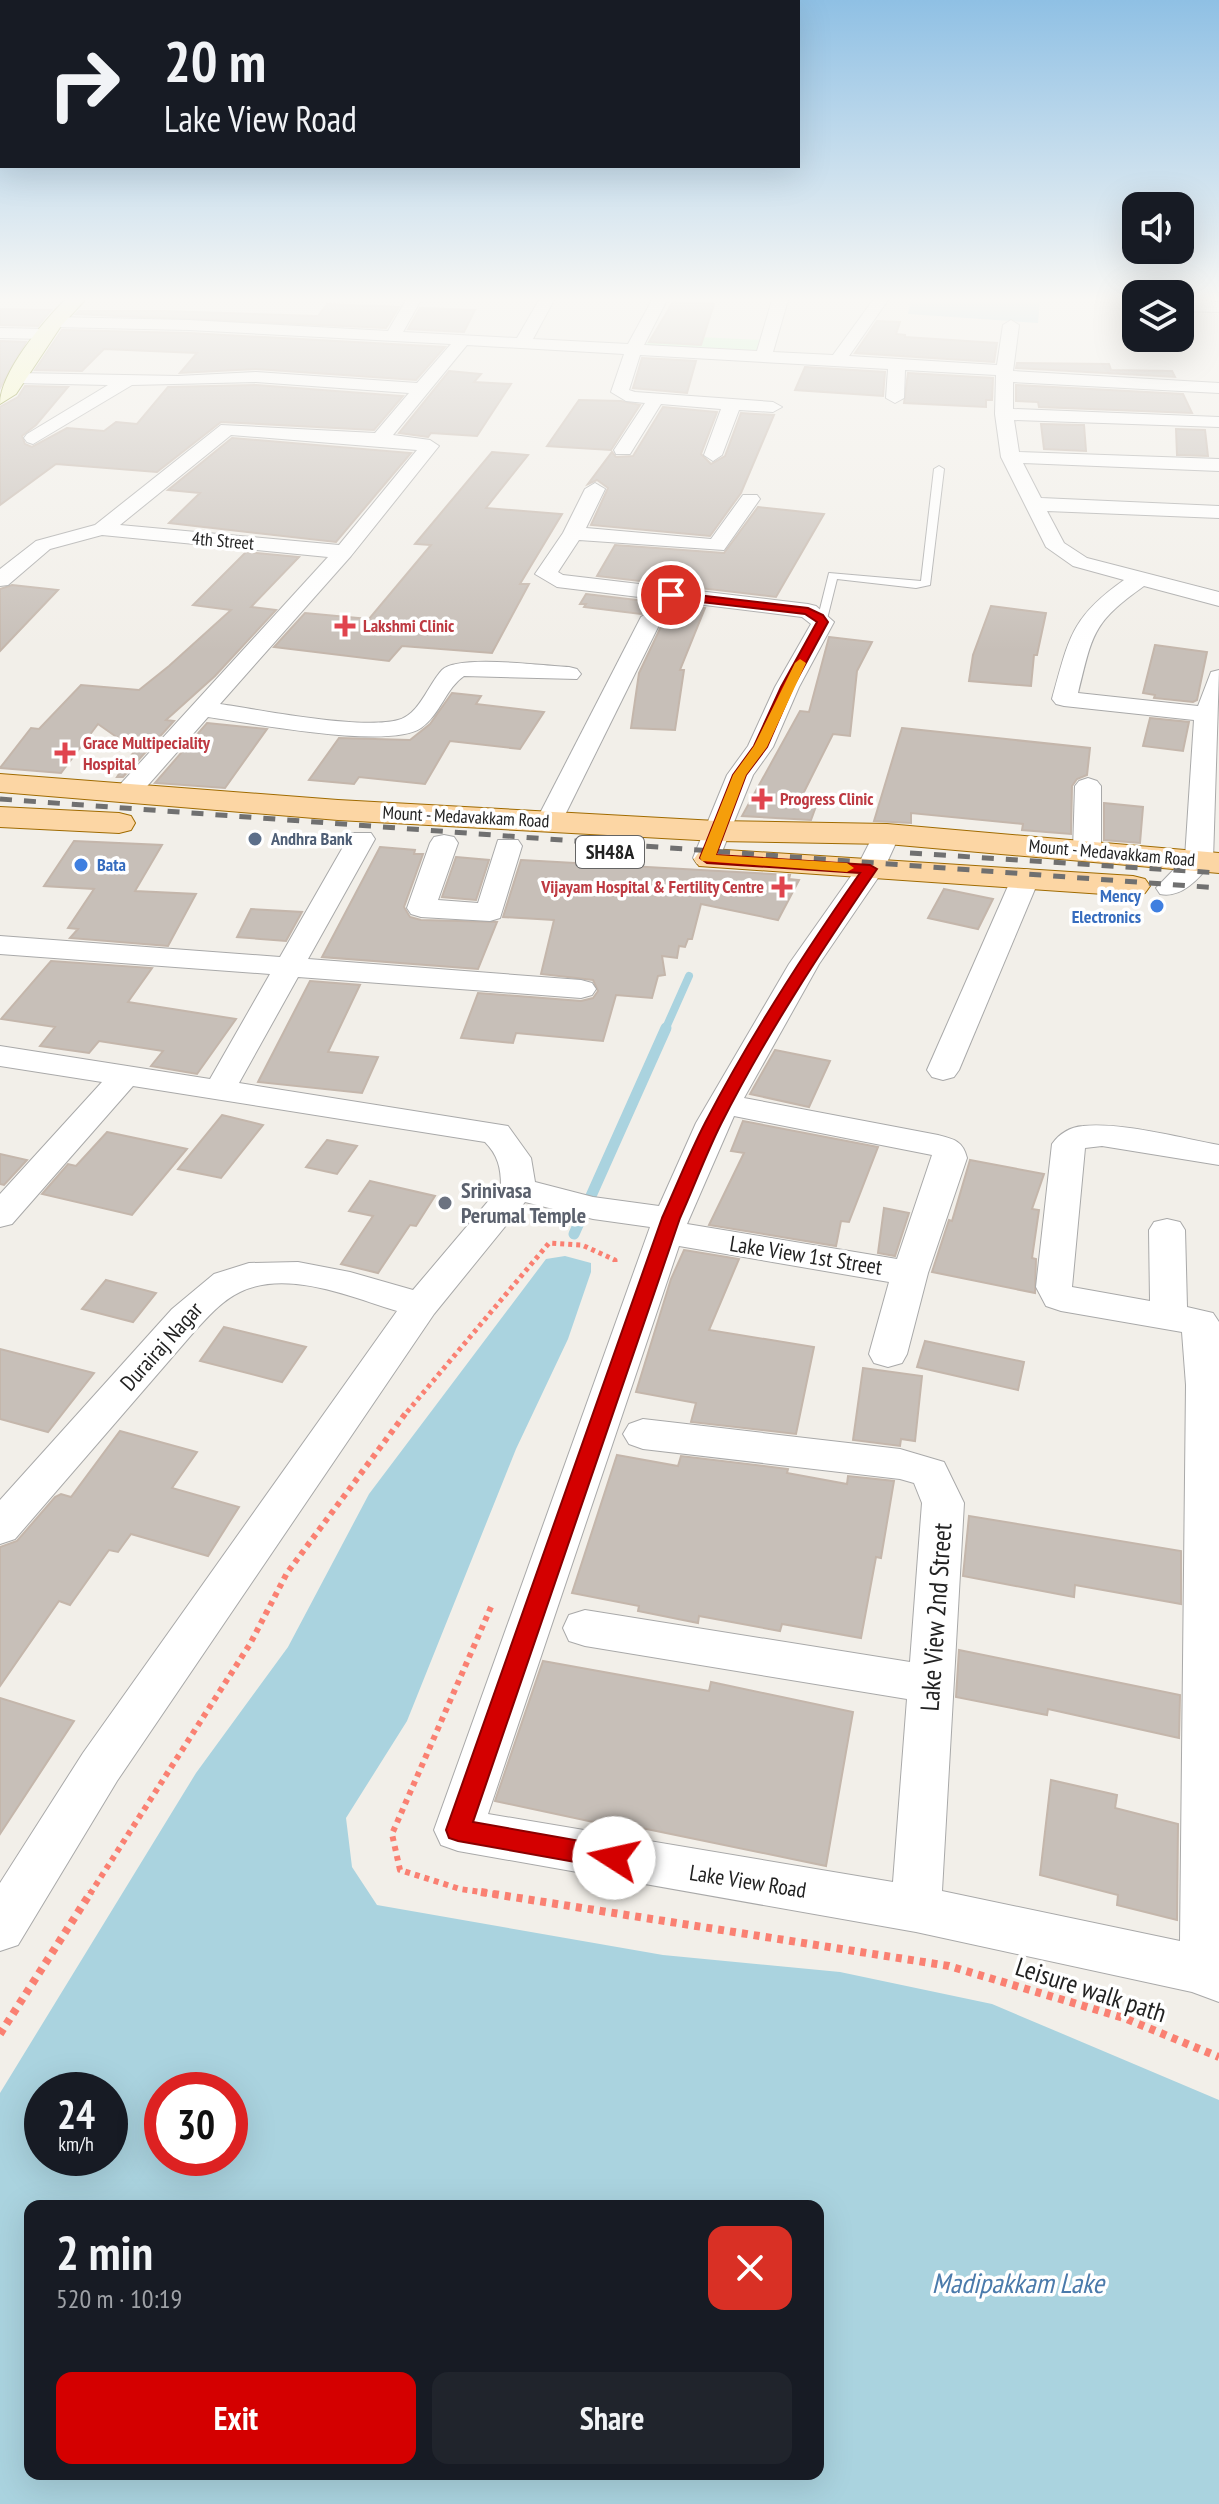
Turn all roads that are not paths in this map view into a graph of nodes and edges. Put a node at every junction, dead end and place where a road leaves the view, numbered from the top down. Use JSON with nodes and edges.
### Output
{"nodes":[{"id":1,"x":68,"y":417,"type":"edge"},
{"id":2,"x":399,"y":417,"type":"edge"},
{"id":3,"x":644,"y":417,"type":"edge"},
{"id":4,"x":727,"y":417,"type":"edge"},
{"id":5,"x":1004,"y":417,"type":"edge"},
{"id":6,"x":1081,"y":417,"type":"edge"},
{"id":7,"x":1219,"y":422,"type":"edge"},
{"id":8,"x":33,"y":438,"type":"dead end"},
{"id":9,"x":380,"y":439,"type":"junction"},
{"id":10,"x":623,"y":450,"type":"dead end"},
{"id":11,"x":713,"y":455,"type":"dead end"},
{"id":12,"x":1010,"y":457,"type":"junction"},
{"id":13,"x":939,"y":469,"type":"dead end"},
{"id":14,"x":1215,"y":469,"type":"edge"},
{"id":15,"x":595,"y":489,"type":"dead end"},
{"id":16,"x":750,"y":499,"type":"dead end"},
{"id":17,"x":1034,"y":504,"type":"junction"},
{"id":18,"x":1219,"y":512,"type":"edge"},
{"id":19,"x":102,"y":529,"type":"junction"},
{"id":20,"x":573,"y":533,"type":"junction"},
{"id":21,"x":344,"y":552,"type":"junction"},
{"id":22,"x":1142,"y":577,"type":"junction"},
{"id":23,"x":0,"y":580,"type":"edge"},
{"id":24,"x":1219,"y":599,"type":"edge"},
{"id":25,"x":652,"y":617,"type":"dead end"},
{"id":26,"x":821,"y":619,"type":"junction"},
{"id":27,"x":569,"y":674,"type":"dead end"},
{"id":28,"x":1219,"y":677,"type":"edge"},
{"id":29,"x":200,"y":709,"type":"junction"},
{"id":30,"x":1207,"y":714,"type":"junction"},
{"id":31,"x":0,"y":783,"type":"edge"},
{"id":32,"x":1088,"y":786,"type":"dead end"},
{"id":33,"x":125,"y":795,"type":"junction"},
{"id":34,"x":0,"y":817,"type":"edge"},
{"id":35,"x":549,"y":821,"type":"junction"},
{"id":36,"x":887,"y":834,"type":"junction"},
{"id":37,"x":361,"y":839,"type":"junction"},
{"id":38,"x":444,"y":843,"type":"junction"},
{"id":39,"x":712,"y":845,"type":"junction"},
{"id":40,"x":508,"y":846,"type":"junction"},
{"id":41,"x":1087,"y":851,"type":"junction"},
{"id":42,"x":1209,"y":862,"type":"edge"},
{"id":43,"x":870,"y":869,"type":"junction"},
{"id":44,"x":1026,"y":877,"type":"junction"},
{"id":45,"x":1170,"y":888,"type":"junction"},
{"id":46,"x":1219,"y":892,"type":"edge"},
{"id":47,"x":0,"y":945,"type":"edge"},
{"id":48,"x":289,"y":965,"type":"junction"},
{"id":49,"x":581,"y":989,"type":"dead end"},
{"id":50,"x":0,"y":1056,"type":"edge"},
{"id":51,"x":943,"y":1070,"type":"dead end"},
{"id":52,"x":125,"y":1076,"type":"junction"},
{"id":53,"x":220,"y":1089,"type":"junction"},
{"id":54,"x":724,"y":1104,"type":"junction"},
{"id":55,"x":1219,"y":1155,"type":"edge"},
{"id":56,"x":529,"y":1192,"type":"junction"},
{"id":57,"x":0,"y":1216,"type":"edge"},
{"id":58,"x":660,"y":1222,"type":"junction"},
{"id":59,"x":1167,"y":1230,"type":"dead end"},
{"id":60,"x":910,"y":1273,"type":"junction"},
{"id":61,"x":421,"y":1305,"type":"junction"},
{"id":62,"x":1196,"y":1321,"type":"edge"},
{"id":63,"x":888,"y":1354,"type":"dead end"},
{"id":64,"x":1212,"y":1386,"type":"edge"},
{"id":65,"x":643,"y":1434,"type":"dead end"},
{"id":66,"x":0,"y":1528,"type":"edge"},
{"id":67,"x":585,"y":1628,"type":"dead end"},
{"id":68,"x":932,"y":1684,"type":"junction"},
{"id":69,"x":916,"y":1909,"type":"junction"},
{"id":70,"x":0,"y":1928,"type":"edge"},
{"id":71,"x":1212,"y":1976,"type":"edge"}],
"edges":[{"from":1,"to":8,"type":"street"},
{"from":2,"to":9,"type":"street"},
{"from":3,"to":10,"type":"street"},
{"from":4,"to":11,"type":"street"},
{"from":5,"to":12,"type":"street"},
{"from":6,"to":7,"type":"street"},
{"from":9,"to":19,"type":"street"},
{"from":9,"to":21,"type":"street"},
{"from":12,"to":14,"type":"street"},
{"from":12,"to":17,"type":"street"},
{"from":13,"to":26,"type":"lane"},
{"from":15,"to":20,"type":"street"},
{"from":16,"to":20,"type":"street"},
{"from":17,"to":18,"type":"street"},
{"from":17,"to":22,"type":"street"},
{"from":19,"to":21,"type":"street","name":"4th Street"},
{"from":19,"to":23,"type":"street"},
{"from":20,"to":26,"type":"street"},
{"from":21,"to":29,"type":"street"},
{"from":22,"to":24,"type":"street"},
{"from":22,"to":30,"type":"street"},
{"from":25,"to":35,"type":"street"},
{"from":26,"to":39,"type":"street"},
{"from":27,"to":29,"type":"street"},
{"from":28,"to":30,"type":"street"},
{"from":29,"to":33,"type":"street"},
{"from":30,"to":42,"type":"street"},
{"from":31,"to":33,"type":"main road","name":"Mount - Medavakkam Road","number":"SH48A"},
{"from":32,"to":41,"type":"street"},
{"from":33,"to":35,"type":"main road","name":"Mount - Medavakkam Road","number":"SH48A"},
{"from":34,"to":37,"type":"main road","name":"Mount - Medavakkam Road","number":"SH48A"},
{"from":35,"to":39,"type":"main road","name":"Mount - Medavakkam Road","number":"SH48A"},
{"from":36,"to":39,"type":"main road","name":"Mount - Medavakkam Road","number":"SH48A"},
{"from":36,"to":41,"type":"main road","name":"Mount - Medavakkam Road","number":"SH48A"},
{"from":36,"to":43,"type":"street","name":"Lake View Road"},
{"from":37,"to":38,"type":"main road","name":"Mount - Medavakkam Road","number":"SH48A"},
{"from":37,"to":48,"type":"street"},
{"from":38,"to":40,"type":"main road","name":"Mount - Medavakkam Road","number":"SH48A"},
{"from":38,"to":40,"type":"street"},
{"from":39,"to":40,"type":"main road","name":"Mount - Medavakkam Road","number":"SH48A"},
{"from":39,"to":43,"type":"main road","name":"Mount - Medavakkam Road","number":"SH48A"},
{"from":41,"to":42,"type":"main road","name":"Mount - Medavakkam Road","number":"SH48A"},
{"from":42,"to":45,"type":"street"},
{"from":43,"to":44,"type":"main road","name":"Mount - Medavakkam Road","number":"SH48A"},
{"from":43,"to":54,"type":"street","name":"Lake View Road"},
{"from":44,"to":45,"type":"main road","name":"Mount - Medavakkam Road","number":"SH48A"},
{"from":44,"to":51,"type":"street"},
{"from":45,"to":46,"type":"main road","name":"Mount - Medavakkam Road","number":"SH48A"},
{"from":47,"to":48,"type":"street"},
{"from":48,"to":49,"type":"street"},
{"from":48,"to":53,"type":"street"},
{"from":50,"to":52,"type":"street"},
{"from":52,"to":53,"type":"street"},
{"from":52,"to":57,"type":"street"},
{"from":53,"to":56,"type":"street"},
{"from":54,"to":58,"type":"street","name":"Lake View Road"},
{"from":54,"to":60,"type":"street"},
{"from":55,"to":62,"type":"street"},
{"from":56,"to":58,"type":"street","name":"Lake View 1st Street"},
{"from":56,"to":61,"type":"street"},
{"from":58,"to":60,"type":"street","name":"Lake View 1st Street"},
{"from":58,"to":69,"type":"street","name":"Lake View Road"},
{"from":59,"to":62,"type":"street"},
{"from":60,"to":63,"type":"street","name":"Lake View 1st Street"},
{"from":61,"to":66,"type":"street","name":"Durairaj Nagar"},
{"from":61,"to":70,"type":"street"},
{"from":62,"to":64,"type":"street"},
{"from":64,"to":71,"type":"street"},
{"from":65,"to":68,"type":"street","name":"Lake View 2nd Street"},
{"from":67,"to":68,"type":"street"},
{"from":68,"to":69,"type":"street","name":"Lake View 2nd Street"},
{"from":69,"to":71,"type":"street","name":"Lake View Road"}]}
